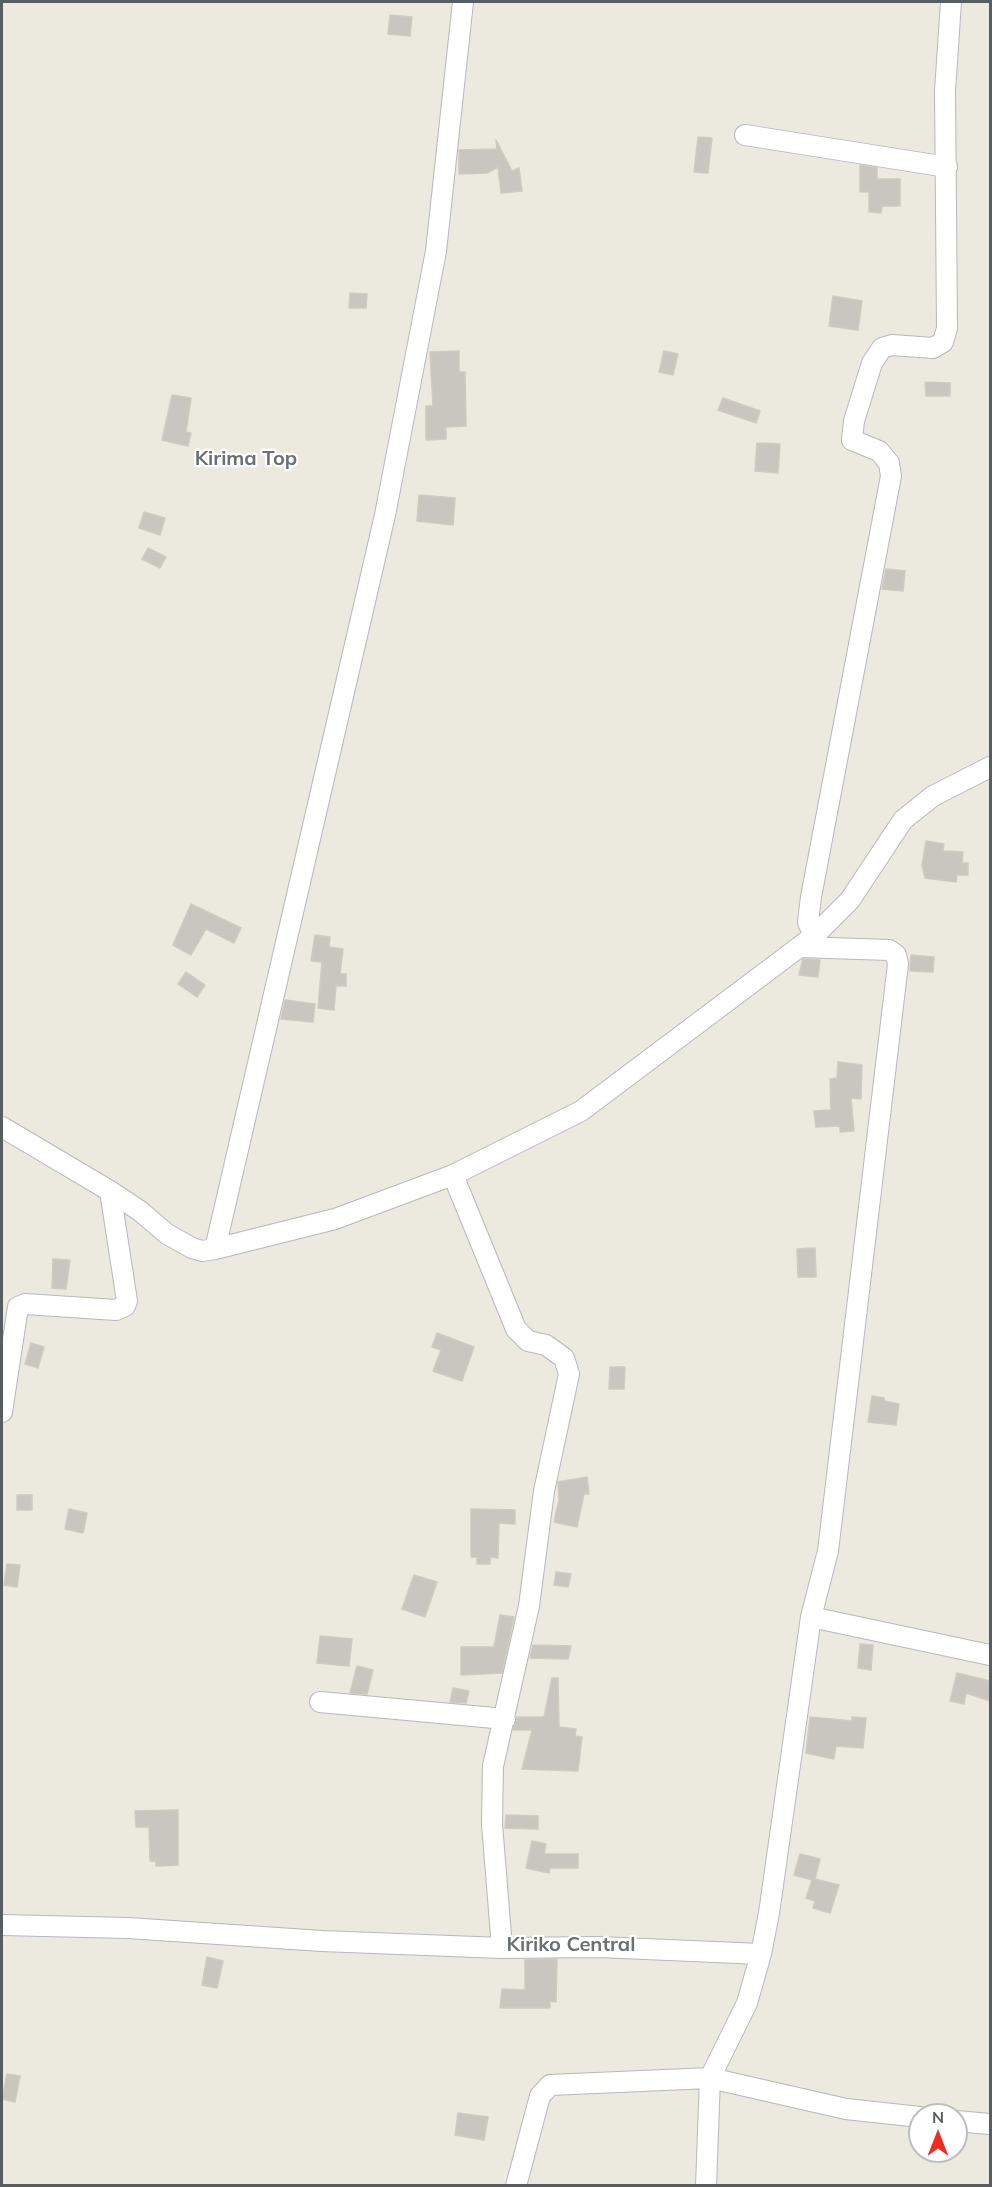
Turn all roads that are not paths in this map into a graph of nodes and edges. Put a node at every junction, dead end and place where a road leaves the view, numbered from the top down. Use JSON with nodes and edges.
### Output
{"nodes":[{"id":1,"x":463,"y":2,"type":"edge"},
{"id":2,"x":951,"y":2,"type":"edge"},
{"id":3,"x":745,"y":135,"type":"dead end"},
{"id":4,"x":946,"y":167,"type":"junction"},
{"id":5,"x":990,"y":766,"type":"edge"},
{"id":6,"x":807,"y":941,"type":"junction"},
{"id":7,"x":2,"y":1127,"type":"edge"},
{"id":8,"x":453,"y":1175,"type":"junction"},
{"id":9,"x":110,"y":1191,"type":"junction"},
{"id":10,"x":215,"y":1249,"type":"junction"},
{"id":11,"x":2,"y":1412,"type":"edge"},
{"id":12,"x":812,"y":1617,"type":"junction"},
{"id":13,"x":990,"y":1655,"type":"edge"},
{"id":14,"x":321,"y":1702,"type":"dead end"},
{"id":15,"x":505,"y":1719,"type":"junction"},
{"id":16,"x":2,"y":1926,"type":"edge"},
{"id":17,"x":502,"y":1948,"type":"junction"},
{"id":18,"x":761,"y":1954,"type":"junction"},
{"id":19,"x":710,"y":2078,"type":"junction"},
{"id":20,"x":908,"y":2116,"type":"edge"},
{"id":21,"x":968,"y":2122,"type":"edge"},
{"id":22,"x":990,"y":2124,"type":"edge"},
{"id":23,"x":516,"y":2186,"type":"edge"},
{"id":24,"x":706,"y":2186,"type":"edge"}],
"edges":[{"from":1,"to":10,"type":"street"},
{"from":2,"to":4,"type":"street"},
{"from":3,"to":4,"type":"street"},
{"from":4,"to":6,"type":"street"},
{"from":5,"to":6,"type":"street"},
{"from":6,"to":8,"type":"street"},
{"from":6,"to":12,"type":"street"},
{"from":7,"to":9,"type":"street"},
{"from":8,"to":10,"type":"street"},
{"from":8,"to":15,"type":"street"},
{"from":9,"to":10,"type":"street"},
{"from":9,"to":11,"type":"street"},
{"from":12,"to":13,"type":"street"},
{"from":12,"to":18,"type":"street"},
{"from":14,"to":15,"type":"street"},
{"from":15,"to":17,"type":"street"},
{"from":16,"to":17,"type":"street"},
{"from":17,"to":18,"type":"street"},
{"from":18,"to":19,"type":"street"},
{"from":19,"to":20,"type":"street"},
{"from":19,"to":23,"type":"street"},
{"from":19,"to":24,"type":"street"},
{"from":21,"to":22,"type":"street"}]}
